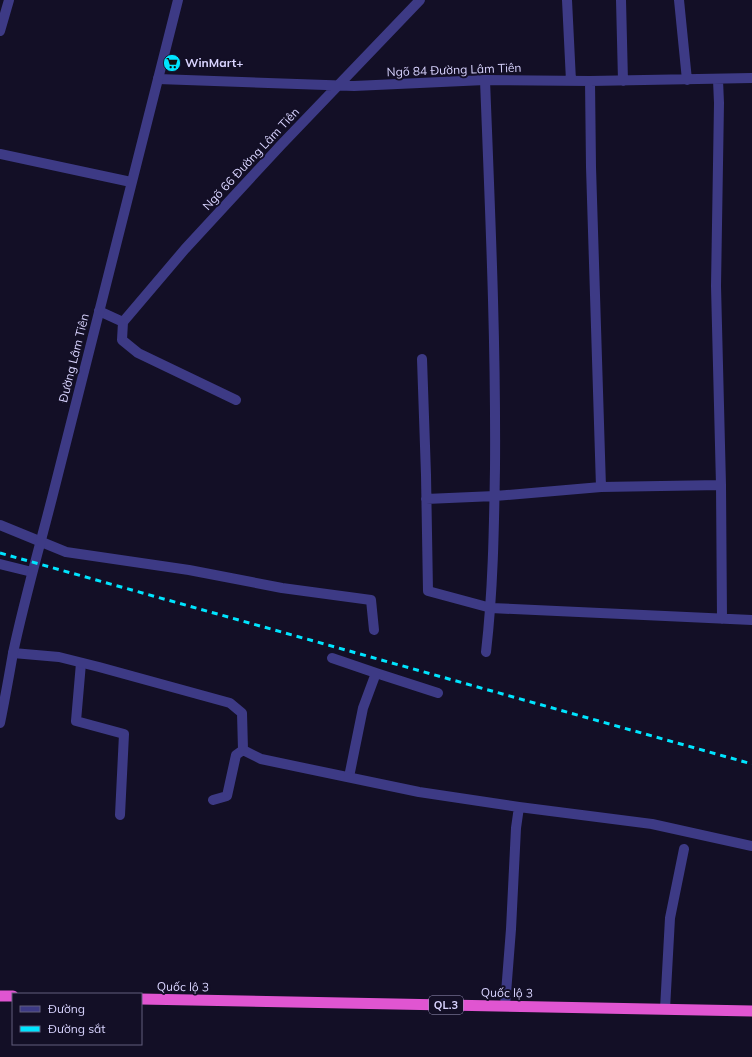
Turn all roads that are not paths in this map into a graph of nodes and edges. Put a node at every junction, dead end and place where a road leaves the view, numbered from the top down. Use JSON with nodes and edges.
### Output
{"nodes":[{"id":1,"x":9,"y":0,"type":"edge"},
{"id":2,"x":178,"y":0,"type":"edge"},
{"id":3,"x":420,"y":0,"type":"edge"},
{"id":4,"x":567,"y":0,"type":"edge"},
{"id":5,"x":621,"y":0,"type":"edge"},
{"id":6,"x":679,"y":0,"type":"edge"},
{"id":7,"x":0,"y":31,"type":"edge"},
{"id":8,"x":752,"y":78,"type":"edge"},
{"id":9,"x":158,"y":79,"type":"junction"},
{"id":10,"x":485,"y":80,"type":"junction"},
{"id":11,"x":687,"y":80,"type":"junction"},
{"id":12,"x":718,"y":80,"type":"junction"},
{"id":13,"x":571,"y":81,"type":"junction"},
{"id":14,"x":590,"y":81,"type":"junction"},
{"id":15,"x":623,"y":81,"type":"junction"},
{"id":16,"x":338,"y":85,"type":"junction"},
{"id":17,"x":0,"y":154,"type":"edge"},
{"id":18,"x":131,"y":182,"type":"junction"},
{"id":19,"x":99,"y":311,"type":"junction"},
{"id":20,"x":123,"y":322,"type":"junction"},
{"id":21,"x":422,"y":359,"type":"dead end"},
{"id":22,"x":236,"y":400,"type":"dead end"},
{"id":23,"x":721,"y":485,"type":"junction"},
{"id":24,"x":601,"y":487,"type":"junction"},
{"id":25,"x":495,"y":496,"type":"junction"},
{"id":26,"x":426,"y":499,"type":"junction"},
{"id":27,"x":0,"y":525,"type":"edge"},
{"id":28,"x":40,"y":543,"type":"junction"},
{"id":29,"x":0,"y":564,"type":"edge"},
{"id":30,"x":32,"y":572,"type":"junction"},
{"id":31,"x":491,"y":608,"type":"junction"},
{"id":32,"x":722,"y":619,"type":"junction"},
{"id":33,"x":752,"y":620,"type":"edge"},
{"id":34,"x":374,"y":630,"type":"dead end"},
{"id":35,"x":486,"y":652,"type":"dead end"},
{"id":36,"x":13,"y":653,"type":"junction"},
{"id":37,"x":332,"y":658,"type":"dead end"},
{"id":38,"x":81,"y":663,"type":"junction"},
{"id":39,"x":376,"y":673,"type":"junction"},
{"id":40,"x":5,"y":678,"type":"edge"},
{"id":41,"x":438,"y":693,"type":"dead end"},
{"id":42,"x":0,"y":723,"type":"edge"},
{"id":43,"x":243,"y":750,"type":"junction"},
{"id":44,"x":349,"y":777,"type":"junction"},
{"id":45,"x":213,"y":800,"type":"dead end"},
{"id":46,"x":519,"y":808,"type":"junction"},
{"id":47,"x":120,"y":815,"type":"dead end"},
{"id":48,"x":752,"y":846,"type":"edge"},
{"id":49,"x":684,"y":848,"type":"dead end"},
{"id":50,"x":0,"y":996,"type":"edge"},
{"id":51,"x":12,"y":996,"type":"edge"},
{"id":52,"x":142,"y":999,"type":"edge"},
{"id":53,"x":505,"y":1006,"type":"junction"},
{"id":54,"x":665,"y":1009,"type":"junction"},
{"id":55,"x":752,"y":1011,"type":"edge"}],
"edges":[{"from":1,"to":7,"type":"street"},
{"from":2,"to":9,"type":"street","name":"Đường Lâm Tiên"},
{"from":3,"to":16,"type":"street","name":"Ngõ 66 Đường Lâm Tiên"},
{"from":4,"to":13,"type":"street"},
{"from":5,"to":15,"type":"street"},
{"from":6,"to":11,"type":"street"},
{"from":8,"to":12,"type":"street","name":"Ngõ 84 Đường Lâm Tiên"},
{"from":9,"to":16,"type":"street","name":"Ngõ 84 Đường Lâm Tiên"},
{"from":9,"to":18,"type":"street","name":"Đường Lâm Tiên"},
{"from":10,"to":13,"type":"street","name":"Ngõ 84 Đường Lâm Tiên"},
{"from":10,"to":16,"type":"street","name":"Ngõ 84 Đường Lâm Tiên"},
{"from":10,"to":25,"type":"street"},
{"from":11,"to":12,"type":"street","name":"Ngõ 84 Đường Lâm Tiên"},
{"from":11,"to":15,"type":"street","name":"Ngõ 84 Đường Lâm Tiên"},
{"from":12,"to":23,"type":"street"},
{"from":13,"to":14,"type":"street","name":"Ngõ 84 Đường Lâm Tiên"},
{"from":14,"to":15,"type":"street","name":"Ngõ 84 Đường Lâm Tiên"},
{"from":14,"to":24,"type":"street"},
{"from":16,"to":20,"type":"street","name":"Ngõ 66 Đường Lâm Tiên"},
{"from":17,"to":18,"type":"street"},
{"from":18,"to":19,"type":"street","name":"Đường Lâm Tiên"},
{"from":19,"to":20,"type":"street"},
{"from":19,"to":28,"type":"street","name":"Đường Lâm Tiên"},
{"from":20,"to":22,"type":"street"},
{"from":21,"to":26,"type":"street"},
{"from":23,"to":24,"type":"street"},
{"from":23,"to":32,"type":"street"},
{"from":24,"to":25,"type":"street"},
{"from":25,"to":26,"type":"street"},
{"from":25,"to":31,"type":"street"},
{"from":26,"to":31,"type":"street"},
{"from":27,"to":28,"type":"street"},
{"from":28,"to":30,"type":"street","name":"Đường Lâm Tiên"},
{"from":28,"to":34,"type":"street"},
{"from":29,"to":30,"type":"street"},
{"from":30,"to":36,"type":"street","name":"Đường Lâm Tiên"},
{"from":31,"to":32,"type":"street"},
{"from":31,"to":35,"type":"street"},
{"from":32,"to":33,"type":"street"},
{"from":36,"to":38,"type":"street"},
{"from":36,"to":40,"type":"street","name":"Đường Lâm Tiên"},
{"from":37,"to":39,"type":"street"},
{"from":38,"to":43,"type":"street"},
{"from":38,"to":47,"type":"street"},
{"from":39,"to":41,"type":"street"},
{"from":39,"to":44,"type":"street"},
{"from":40,"to":42,"type":"street","name":"Đường Lâm Tiên"},
{"from":43,"to":44,"type":"street"},
{"from":43,"to":45,"type":"street"},
{"from":44,"to":46,"type":"street"},
{"from":46,"to":48,"type":"street"},
{"from":46,"to":53,"type":"street"},
{"from":49,"to":54,"type":"street"},
{"from":50,"to":51,"type":"highway"},
{"from":52,"to":53,"type":"highway","name":"Quốc lộ 3","number":"QL.3"},
{"from":53,"to":54,"type":"highway","name":"Quốc lộ 3","number":"QL.3"},
{"from":54,"to":55,"type":"highway","name":"Quốc lộ 3","number":"QL.3"}]}
